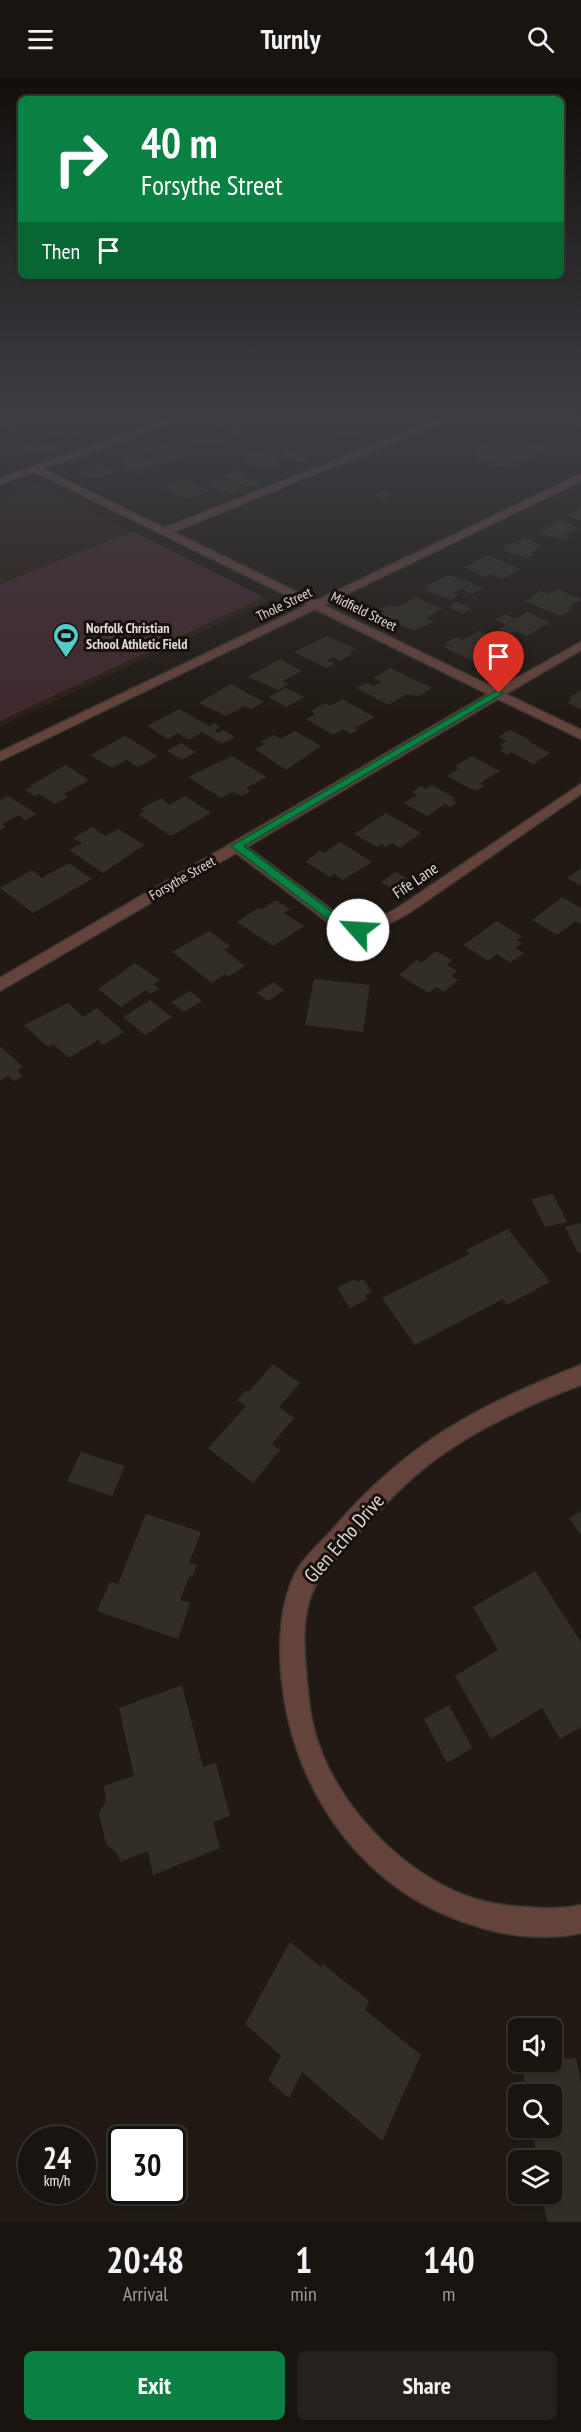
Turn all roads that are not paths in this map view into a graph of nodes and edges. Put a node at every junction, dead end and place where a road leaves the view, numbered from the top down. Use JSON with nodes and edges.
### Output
{"nodes":[{"id":1,"x":130,"y":515,"type":"edge"},
{"id":2,"x":206,"y":515,"type":"edge"},
{"id":3,"x":503,"y":515,"type":"edge"},
{"id":4,"x":164,"y":532,"type":"junction"},
{"id":5,"x":317,"y":605,"type":"junction"},
{"id":6,"x":581,"y":645,"type":"edge"},
{"id":7,"x":499,"y":693,"type":"junction"},
{"id":8,"x":581,"y":735,"type":"edge"},
{"id":9,"x":0,"y":757,"type":"edge"},
{"id":10,"x":581,"y":788,"type":"edge"},
{"id":11,"x":236,"y":846,"type":"junction"},
{"id":12,"x":0,"y":985,"type":"edge"},
{"id":13,"x":581,"y":1375,"type":"edge"},
{"id":14,"x":581,"y":1919,"type":"edge"}],
"edges":[{"from":1,"to":4,"type":"street","name":"Midfield Street"},
{"from":2,"to":4,"type":"street"},
{"from":3,"to":5,"type":"street","name":"Thole Street"},
{"from":4,"to":5,"type":"street","name":"Midfield Street"},
{"from":5,"to":7,"type":"street","name":"Midfield Street"},
{"from":5,"to":9,"type":"street","name":"Thole Street"},
{"from":6,"to":7,"type":"street","name":"Forsythe Street"},
{"from":7,"to":8,"type":"street","name":"Midfield Street"},
{"from":7,"to":11,"type":"street","name":"Forsythe Street"},
{"from":10,"to":11,"type":"street","name":"Fife Lane"},
{"from":11,"to":12,"type":"street","name":"Forsythe Street"},
{"from":13,"to":14,"type":"street","name":"Glen Echo Drive"}]}
